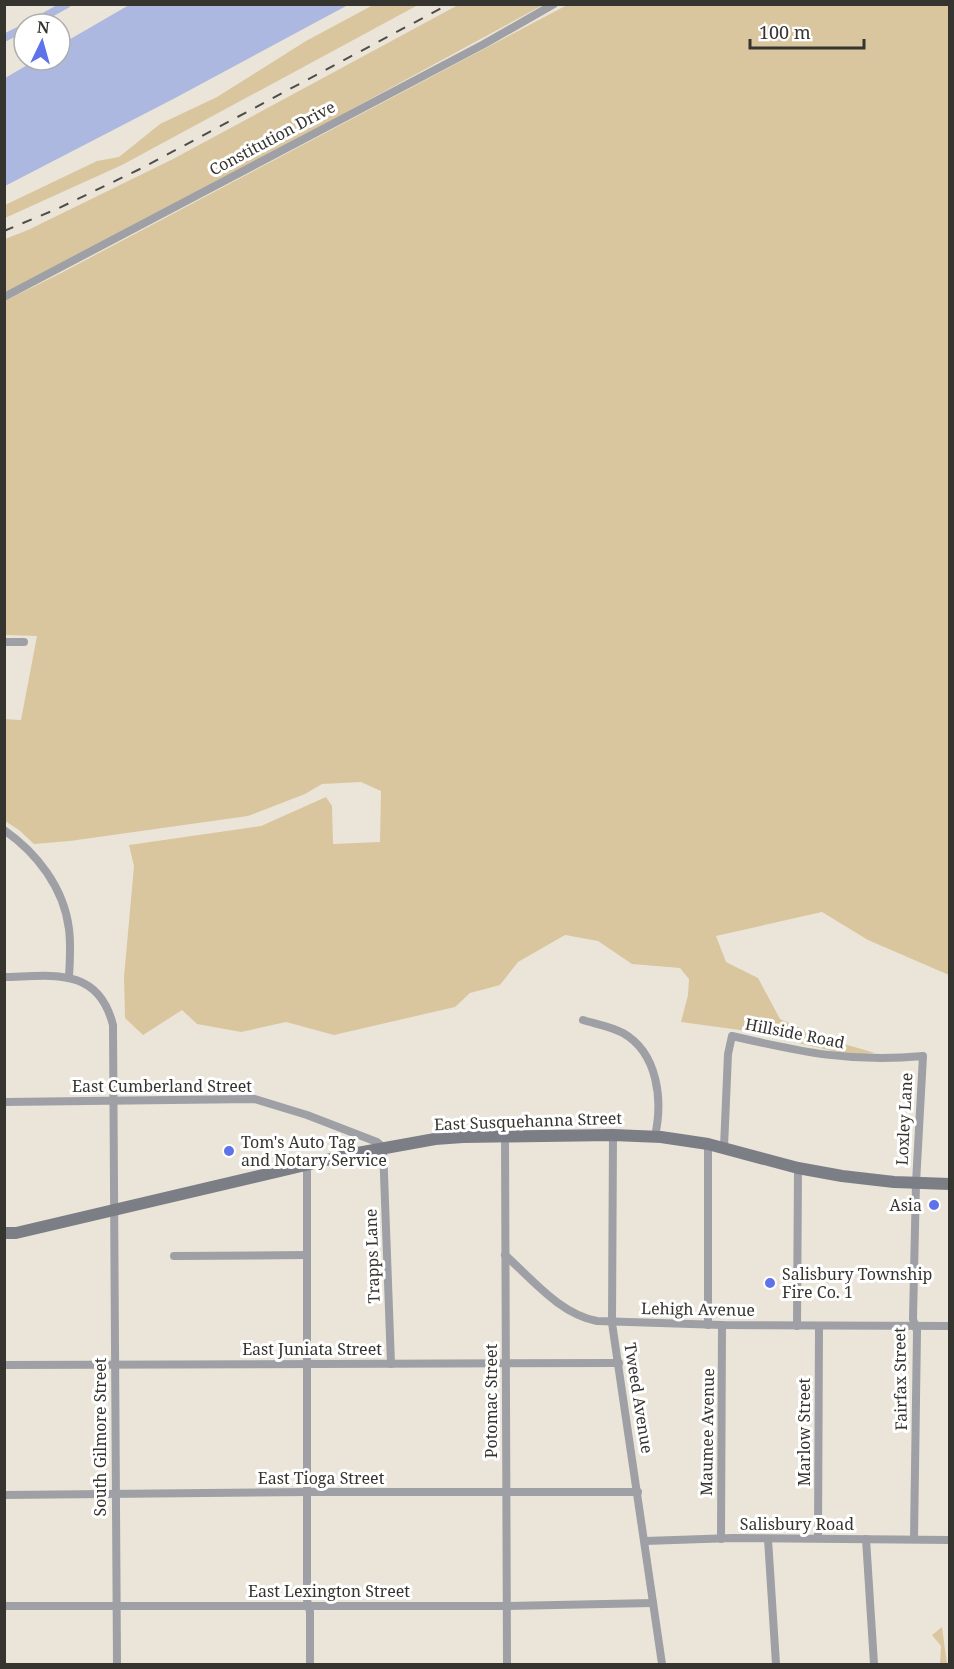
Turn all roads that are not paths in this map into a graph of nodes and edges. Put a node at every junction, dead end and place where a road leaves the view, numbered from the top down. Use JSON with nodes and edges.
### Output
{"nodes":[{"id":1,"x":554,"y":4,"type":"edge"},
{"id":2,"x":4,"y":297,"type":"edge"},
{"id":3,"x":4,"y":642,"type":"edge"},
{"id":4,"x":24,"y":642,"type":"dead end"},
{"id":5,"x":4,"y":830,"type":"edge"},
{"id":6,"x":69,"y":976,"type":"junction"},
{"id":7,"x":4,"y":977,"type":"edge"},
{"id":8,"x":583,"y":1020,"type":"dead end"},
{"id":9,"x":923,"y":1056,"type":"joint"},
{"id":10,"x":114,"y":1101,"type":"junction"},
{"id":11,"x":4,"y":1102,"type":"edge"},
{"id":12,"x":613,"y":1135,"type":"junction"},
{"id":13,"x":505,"y":1136,"type":"junction"},
{"id":14,"x":655,"y":1136,"type":"junction"},
{"id":15,"x":708,"y":1144,"type":"junction"},
{"id":16,"x":383,"y":1147,"type":"junction"},
{"id":17,"x":724,"y":1148,"type":"junction"},
{"id":18,"x":307,"y":1164,"type":"junction"},
{"id":19,"x":798,"y":1168,"type":"junction"},
{"id":20,"x":916,"y":1183,"type":"junction"},
{"id":21,"x":950,"y":1184,"type":"edge"},
{"id":22,"x":115,"y":1210,"type":"junction"},
{"id":23,"x":4,"y":1233,"type":"edge"},
{"id":24,"x":307,"y":1255,"type":"junction"},
{"id":25,"x":505,"y":1255,"type":"junction"},
{"id":26,"x":174,"y":1256,"type":"dead end"},
{"id":27,"x":612,"y":1323,"type":"junction"},
{"id":28,"x":708,"y":1325,"type":"junction"},
{"id":29,"x":723,"y":1325,"type":"junction"},
{"id":30,"x":797,"y":1326,"type":"junction"},
{"id":31,"x":819,"y":1326,"type":"junction"},
{"id":32,"x":915,"y":1326,"type":"junction"},
{"id":33,"x":950,"y":1326,"type":"edge"},
{"id":34,"x":619,"y":1363,"type":"junction"},
{"id":35,"x":308,"y":1364,"type":"junction"},
{"id":36,"x":391,"y":1364,"type":"junction"},
{"id":37,"x":505,"y":1364,"type":"junction"},
{"id":38,"x":4,"y":1365,"type":"edge"},
{"id":39,"x":115,"y":1365,"type":"junction"},
{"id":40,"x":308,"y":1492,"type":"junction"},
{"id":41,"x":507,"y":1492,"type":"junction"},
{"id":42,"x":638,"y":1492,"type":"junction"},
{"id":43,"x":4,"y":1495,"type":"edge"},
{"id":44,"x":116,"y":1495,"type":"junction"},
{"id":45,"x":819,"y":1538,"type":"junction"},
{"id":46,"x":721,"y":1539,"type":"junction"},
{"id":47,"x":768,"y":1539,"type":"junction"},
{"id":48,"x":866,"y":1539,"type":"junction"},
{"id":49,"x":914,"y":1539,"type":"junction"},
{"id":50,"x":950,"y":1540,"type":"edge"},
{"id":51,"x":645,"y":1541,"type":"junction"},
{"id":52,"x":653,"y":1603,"type":"junction"},
{"id":53,"x":506,"y":1604,"type":"junction"},
{"id":54,"x":116,"y":1605,"type":"junction"},
{"id":55,"x":4,"y":1606,"type":"edge"},
{"id":56,"x":309,"y":1606,"type":"junction"},
{"id":57,"x":117,"y":1665,"type":"edge"},
{"id":58,"x":310,"y":1665,"type":"edge"},
{"id":59,"x":507,"y":1665,"type":"edge"},
{"id":60,"x":662,"y":1665,"type":"edge"},
{"id":61,"x":776,"y":1665,"type":"edge"},
{"id":62,"x":874,"y":1665,"type":"edge"}],
"edges":[{"from":1,"to":2,"type":"street","name":"Constitution Drive"},
{"from":3,"to":4,"type":"street"},
{"from":5,"to":6,"type":"street"},
{"from":6,"to":7,"type":"street"},
{"from":6,"to":10,"type":"street"},
{"from":8,"to":14,"type":"street"},
{"from":9,"to":17,"type":"street","name":"Hillside Road"},
{"from":9,"to":20,"type":"street","name":"Loxley Lane"},
{"from":10,"to":11,"type":"street","name":"East Cumberland Street"},
{"from":10,"to":16,"type":"street","name":"East Cumberland Street"},
{"from":10,"to":22,"type":"street","name":"South Gilmore Street"},
{"from":12,"to":13,"type":"main road","name":"East Susquehanna Street"},
{"from":12,"to":14,"type":"main road","name":"East Susquehanna Street"},
{"from":12,"to":27,"type":"street","name":"Tweed Avenue"},
{"from":13,"to":16,"type":"main road","name":"East Susquehanna Street"},
{"from":13,"to":25,"type":"street","name":"Potomac Street"},
{"from":14,"to":15,"type":"main road","name":"East Susquehanna Street"},
{"from":15,"to":17,"type":"main road","name":"East Susquehanna Street"},
{"from":15,"to":28,"type":"street"},
{"from":16,"to":18,"type":"main road","name":"East Susquehanna Street"},
{"from":16,"to":36,"type":"street","name":"Trapps Lane"},
{"from":17,"to":19,"type":"main road","name":"East Susquehanna Street"},
{"from":18,"to":22,"type":"main road","name":"East Susquehanna Street"},
{"from":18,"to":24,"type":"street"},
{"from":19,"to":20,"type":"main road","name":"East Susquehanna Street"},
{"from":19,"to":30,"type":"street"},
{"from":20,"to":21,"type":"main road","name":"East Susquehanna Street"},
{"from":20,"to":32,"type":"street","name":"Fairfax Street"},
{"from":22,"to":23,"type":"main road","name":"East Susquehanna Street"},
{"from":22,"to":39,"type":"street","name":"South Gilmore Street"},
{"from":24,"to":26,"type":"street"},
{"from":24,"to":35,"type":"street"},
{"from":25,"to":27,"type":"street","name":"Lehigh Avenue"},
{"from":25,"to":37,"type":"street","name":"Potomac Street"},
{"from":27,"to":28,"type":"street","name":"Lehigh Avenue"},
{"from":27,"to":34,"type":"street","name":"Tweed Avenue"},
{"from":28,"to":29,"type":"street","name":"Lehigh Avenue"},
{"from":29,"to":30,"type":"street","name":"Lehigh Avenue"},
{"from":29,"to":46,"type":"street","name":"Maumee Avenue"},
{"from":30,"to":31,"type":"street","name":"Lehigh Avenue"},
{"from":31,"to":32,"type":"street","name":"Lehigh Avenue"},
{"from":31,"to":45,"type":"street","name":"Marlow Street"},
{"from":32,"to":33,"type":"street","name":"Lehigh Avenue"},
{"from":32,"to":49,"type":"street","name":"Fairfax Street"},
{"from":34,"to":37,"type":"street","name":"East Juniata Street"},
{"from":34,"to":42,"type":"street","name":"Tweed Avenue"},
{"from":35,"to":36,"type":"street","name":"East Juniata Street"},
{"from":35,"to":39,"type":"street","name":"East Juniata Street"},
{"from":35,"to":40,"type":"street"},
{"from":36,"to":37,"type":"street","name":"East Juniata Street"},
{"from":37,"to":41,"type":"street","name":"Potomac Street"},
{"from":38,"to":39,"type":"street","name":"East Juniata Street"},
{"from":39,"to":44,"type":"street","name":"South Gilmore Street"},
{"from":40,"to":41,"type":"street","name":"East Tioga Street"},
{"from":40,"to":44,"type":"street","name":"East Tioga Street"},
{"from":40,"to":56,"type":"street"},
{"from":41,"to":42,"type":"street","name":"East Tioga Street"},
{"from":41,"to":53,"type":"street","name":"Potomac Street"},
{"from":42,"to":51,"type":"street","name":"Tweed Avenue"},
{"from":43,"to":44,"type":"street","name":"East Tioga Street"},
{"from":44,"to":54,"type":"street","name":"South Gilmore Street"},
{"from":45,"to":47,"type":"street","name":"Salisbury Road"},
{"from":45,"to":48,"type":"street","name":"Salisbury Road"},
{"from":46,"to":47,"type":"street","name":"Salisbury Road"},
{"from":46,"to":51,"type":"street","name":"Salisbury Road"},
{"from":47,"to":61,"type":"street"},
{"from":48,"to":49,"type":"street","name":"Salisbury Road"},
{"from":48,"to":62,"type":"street"},
{"from":49,"to":50,"type":"street","name":"Salisbury Road"},
{"from":51,"to":52,"type":"street","name":"Tweed Avenue"},
{"from":52,"to":53,"type":"street","name":"East Lexington Street"},
{"from":52,"to":60,"type":"street","name":"Tweed Avenue"},
{"from":53,"to":56,"type":"street","name":"East Lexington Street"},
{"from":53,"to":59,"type":"street","name":"Potomac Street"},
{"from":54,"to":55,"type":"street","name":"East Lexington Street"},
{"from":54,"to":56,"type":"street","name":"East Lexington Street"},
{"from":54,"to":57,"type":"street","name":"South Gilmore Street"},
{"from":56,"to":58,"type":"street"}]}
